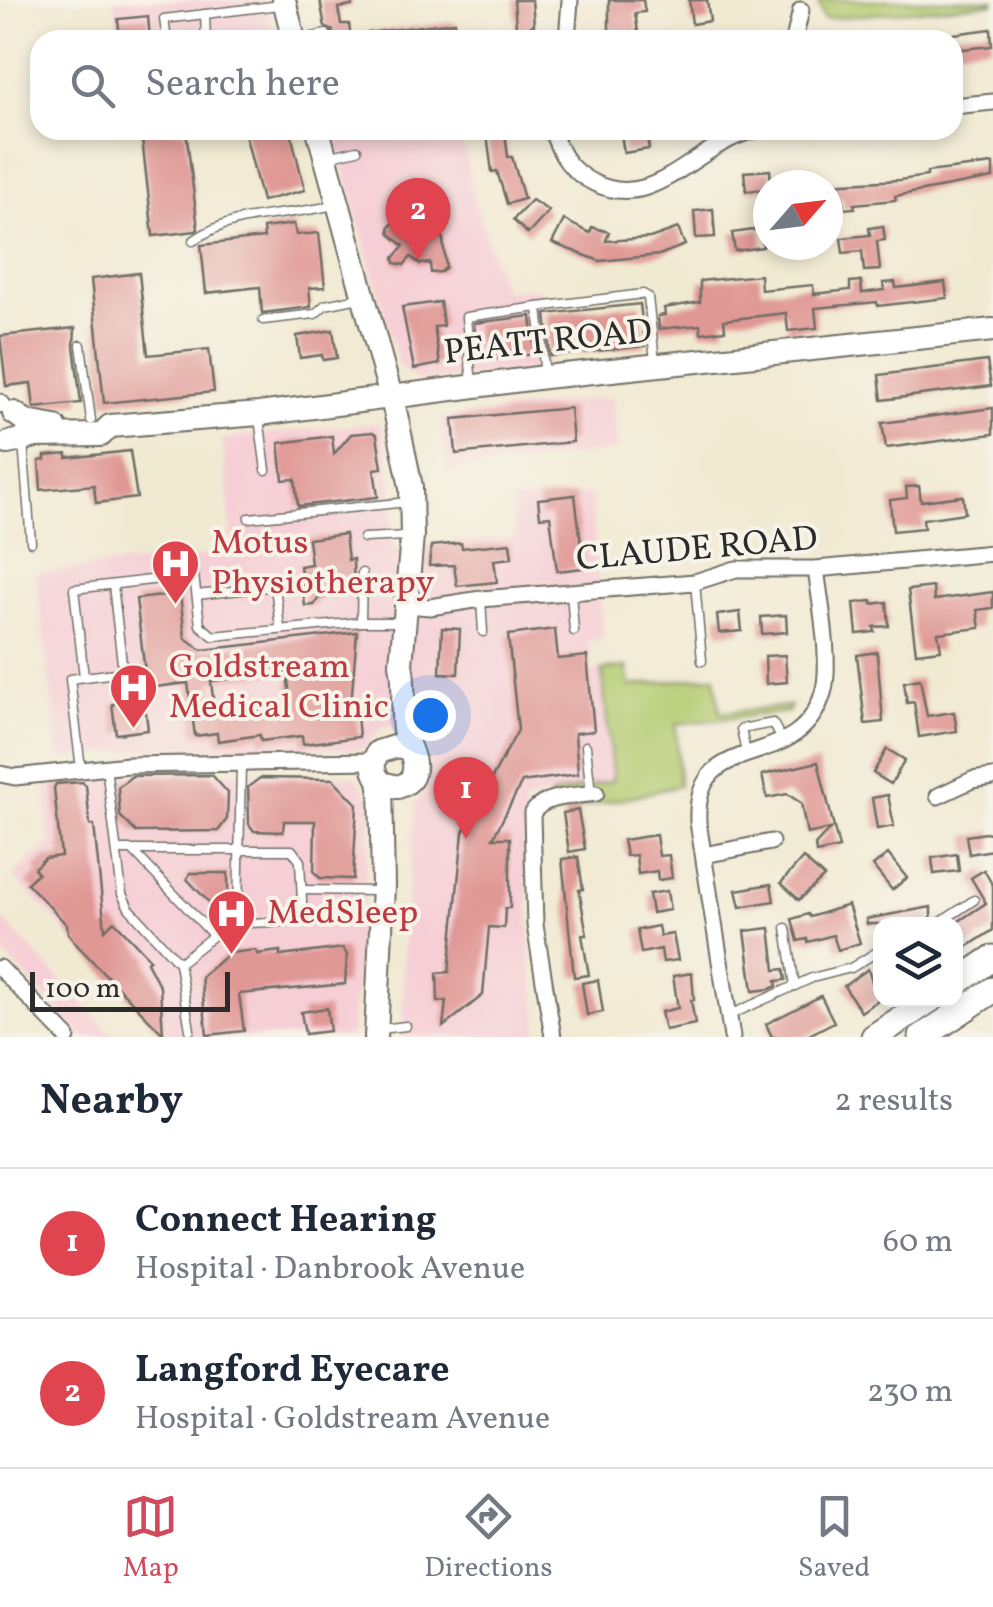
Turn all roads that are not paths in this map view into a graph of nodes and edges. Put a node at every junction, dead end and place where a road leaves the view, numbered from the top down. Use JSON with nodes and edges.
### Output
{"nodes":[{"id":1,"x":196,"y":0,"type":"edge"},
{"id":2,"x":570,"y":0,"type":"edge"},
{"id":3,"x":284,"y":2,"type":"edge"},
{"id":4,"x":802,"y":10,"type":"dead end"},
{"id":5,"x":202,"y":14,"type":"junction"},
{"id":6,"x":165,"y":30,"type":"edge"},
{"id":7,"x":207,"y":30,"type":"edge"},
{"id":8,"x":294,"y":30,"type":"edge"},
{"id":9,"x":568,"y":30,"type":"edge"},
{"id":10,"x":797,"y":30,"type":"edge"},
{"id":11,"x":993,"y":102,"type":"edge"},
{"id":12,"x":963,"y":105,"type":"edge"},
{"id":13,"x":320,"y":140,"type":"edge"},
{"id":14,"x":555,"y":140,"type":"edge"},
{"id":15,"x":724,"y":140,"type":"edge"},
{"id":16,"x":357,"y":150,"type":"dead end"},
{"id":17,"x":325,"y":158,"type":"junction"},
{"id":18,"x":338,"y":204,"type":"junction"},
{"id":19,"x":193,"y":241,"type":"dead end"},
{"id":20,"x":364,"y":297,"type":"junction"},
{"id":21,"x":538,"y":307,"type":"junction"},
{"id":22,"x":262,"y":320,"type":"dead end"},
{"id":23,"x":993,"y":330,"type":"edge"},
{"id":24,"x":80,"y":345,"type":"dead end"},
{"id":25,"x":655,"y":366,"type":"junction"},
{"id":26,"x":545,"y":377,"type":"junction"},
{"id":27,"x":472,"y":386,"type":"junction"},
{"id":28,"x":391,"y":396,"type":"junction"},
{"id":29,"x":4,"y":406,"type":"edge"},
{"id":30,"x":259,"y":414,"type":"junction"},
{"id":31,"x":100,"y":423,"type":"junction"},
{"id":32,"x":10,"y":443,"type":"edge"},
{"id":33,"x":266,"y":470,"type":"dead end"},
{"id":34,"x":412,"y":502,"type":"junction"},
{"id":35,"x":250,"y":518,"type":"dead end"},
{"id":36,"x":412,"y":536,"type":"junction"},
{"id":37,"x":364,"y":538,"type":"dead end"},
{"id":38,"x":31,"y":542,"type":"dead end"},
{"id":39,"x":993,"y":553,"type":"edge"},
{"id":40,"x":816,"y":568,"type":"junction"},
{"id":41,"x":362,"y":573,"type":"dead end"},
{"id":42,"x":694,"y":582,"type":"junction"},
{"id":43,"x":113,"y":585,"type":"junction"},
{"id":44,"x":571,"y":592,"type":"junction"},
{"id":45,"x":197,"y":595,"type":"junction"},
{"id":46,"x":481,"y":599,"type":"junction"},
{"id":47,"x":406,"y":614,"type":"junction"},
{"id":48,"x":361,"y":622,"type":"junction"},
{"id":49,"x":280,"y":628,"type":"junction"},
{"id":50,"x":574,"y":631,"type":"dead end"},
{"id":51,"x":483,"y":632,"type":"dead end"},
{"id":52,"x":702,"y":662,"type":"dead end"},
{"id":53,"x":84,"y":677,"type":"junction"},
{"id":54,"x":784,"y":743,"type":"junction"},
{"id":55,"x":586,"y":746,"type":"dead end"},
{"id":56,"x":739,"y":759,"type":"junction"},
{"id":57,"x":241,"y":764,"type":"junction"},
{"id":58,"x":399,"y":766,"type":"junction"},
{"id":59,"x":106,"y":767,"type":"junction"},
{"id":60,"x":80,"y":769,"type":"junction"},
{"id":61,"x":0,"y":774,"type":"edge"},
{"id":62,"x":993,"y":777,"type":"edge"},
{"id":63,"x":594,"y":794,"type":"joint"},
{"id":64,"x":938,"y":796,"type":"dead end"},
{"id":65,"x":770,"y":842,"type":"dead end"},
{"id":66,"x":239,"y":848,"type":"junction"},
{"id":67,"x":117,"y":850,"type":"junction"},
{"id":68,"x":132,"y":850,"type":"junction"},
{"id":69,"x":704,"y":855,"type":"junction"},
{"id":70,"x":383,"y":888,"type":"junction"},
{"id":71,"x":302,"y":890,"type":"junction"},
{"id":72,"x":974,"y":900,"type":"dead end"},
{"id":73,"x":238,"y":916,"type":"junction"},
{"id":74,"x":948,"y":917,"type":"edge"},
{"id":75,"x":303,"y":921,"type":"junction"},
{"id":76,"x":342,"y":922,"type":"dead end"},
{"id":77,"x":786,"y":928,"type":"dead end"},
{"id":78,"x":212,"y":935,"type":"junction"},
{"id":79,"x":873,"y":954,"type":"edge"},
{"id":80,"x":993,"y":958,"type":"edge"},
{"id":81,"x":180,"y":962,"type":"junction"},
{"id":82,"x":0,"y":968,"type":"edge"},
{"id":83,"x":963,"y":978,"type":"edge"},
{"id":84,"x":795,"y":986,"type":"junction"},
{"id":85,"x":993,"y":990,"type":"edge"},
{"id":86,"x":920,"y":1007,"type":"edge"},
{"id":87,"x":727,"y":1016,"type":"junction"},
{"id":88,"x":406,"y":1026,"type":"dead end"},
{"id":89,"x":190,"y":1030,"type":"dead end"},
{"id":90,"x":376,"y":1033,"type":"edge"},
{"id":91,"x":66,"y":1037,"type":"edge"},
{"id":92,"x":552,"y":1037,"type":"edge"},
{"id":93,"x":732,"y":1037,"type":"edge"},
{"id":94,"x":874,"y":1037,"type":"edge"},
{"id":95,"x":922,"y":1037,"type":"edge"}],
"edges":[{"from":1,"to":5,"type":"lane"},
{"from":2,"to":9,"type":"street"},
{"from":3,"to":5,"type":"lane"},
{"from":3,"to":8,"type":"street"},
{"from":4,"to":10,"type":"street"},
{"from":5,"to":6,"type":"lane"},
{"from":5,"to":7,"type":"lane"},
{"from":11,"to":12,"type":"street"},
{"from":13,"to":17,"type":"street"},
{"from":14,"to":15,"type":"street"},
{"from":16,"to":17,"type":"lane"},
{"from":17,"to":18,"type":"street"},
{"from":18,"to":19,"type":"lane"},
{"from":18,"to":20,"type":"street"},
{"from":20,"to":22,"type":"lane"},
{"from":20,"to":28,"type":"street"},
{"from":21,"to":25,"type":"lane"},
{"from":21,"to":26,"type":"lane"},
{"from":21,"to":27,"type":"lane"},
{"from":23,"to":25,"type":"street","name":"PEATT ROAD"},
{"from":24,"to":31,"type":"lane"},
{"from":25,"to":26,"type":"street","name":"PEATT ROAD"},
{"from":26,"to":27,"type":"street","name":"PEATT ROAD"},
{"from":27,"to":28,"type":"street","name":"PEATT ROAD"},
{"from":28,"to":30,"type":"street","name":"PEATT ROAD"},
{"from":28,"to":34,"type":"street"},
{"from":29,"to":31,"type":"street","name":"PEATT ROAD"},
{"from":29,"to":32,"type":"street","name":"PEATT ROAD"},
{"from":30,"to":31,"type":"street","name":"PEATT ROAD"},
{"from":30,"to":33,"type":"lane"},
{"from":31,"to":32,"type":"street","name":"PEATT ROAD"},
{"from":32,"to":38,"type":"lane"},
{"from":34,"to":35,"type":"lane"},
{"from":34,"to":36,"type":"street"},
{"from":36,"to":37,"type":"lane"},
{"from":36,"to":47,"type":"street"},
{"from":39,"to":40,"type":"street","name":"CLAUDE ROAD"},
{"from":40,"to":42,"type":"street","name":"CLAUDE ROAD"},
{"from":40,"to":54,"type":"street"},
{"from":41,"to":48,"type":"lane"},
{"from":42,"to":44,"type":"street","name":"CLAUDE ROAD"},
{"from":42,"to":52,"type":"lane"},
{"from":43,"to":45,"type":"lane"},
{"from":43,"to":53,"type":"lane"},
{"from":43,"to":53,"type":"lane"},
{"from":44,"to":46,"type":"street","name":"CLAUDE ROAD"},
{"from":44,"to":50,"type":"lane"},
{"from":45,"to":49,"type":"lane"},
{"from":45,"to":49,"type":"lane"},
{"from":46,"to":47,"type":"street","name":"CLAUDE ROAD"},
{"from":46,"to":51,"type":"lane"},
{"from":47,"to":48,"type":"lane"},
{"from":47,"to":58,"type":"street"},
{"from":48,"to":49,"type":"lane"},
{"from":53,"to":60,"type":"lane"},
{"from":54,"to":56,"type":"street"},
{"from":54,"to":56,"type":"lane"},
{"from":55,"to":63,"type":"lane"},
{"from":56,"to":69,"type":"street"},
{"from":57,"to":58,"type":"street"},
{"from":57,"to":59,"type":"street"},
{"from":57,"to":66,"type":"lane"},
{"from":58,"to":70,"type":"street"},
{"from":59,"to":60,"type":"street"},
{"from":59,"to":67,"type":"lane"},
{"from":60,"to":61,"type":"street"},
{"from":62,"to":64,"type":"street"},
{"from":63,"to":92,"type":"street"},
{"from":65,"to":69,"type":"street"},
{"from":66,"to":68,"type":"lane"},
{"from":66,"to":71,"type":"lane"},
{"from":66,"to":73,"type":"lane"},
{"from":67,"to":68,"type":"lane"},
{"from":67,"to":81,"type":"lane"},
{"from":68,"to":78,"type":"lane"},
{"from":69,"to":87,"type":"street"},
{"from":70,"to":71,"type":"lane"},
{"from":70,"to":90,"type":"street"},
{"from":71,"to":75,"type":"lane"},
{"from":72,"to":74,"type":"lane"},
{"from":73,"to":75,"type":"lane"},
{"from":73,"to":78,"type":"lane"},
{"from":75,"to":76,"type":"lane"},
{"from":77,"to":84,"type":"lane"},
{"from":78,"to":81,"type":"lane"},
{"from":79,"to":84,"type":"lane"},
{"from":80,"to":83,"type":"main road"},
{"from":81,"to":89,"type":"lane"},
{"from":82,"to":91,"type":"street"},
{"from":84,"to":87,"type":"lane"},
{"from":85,"to":95,"type":"main road"},
{"from":86,"to":94,"type":"main road"},
{"from":87,"to":93,"type":"street"},
{"from":88,"to":90,"type":"lane"}]}
